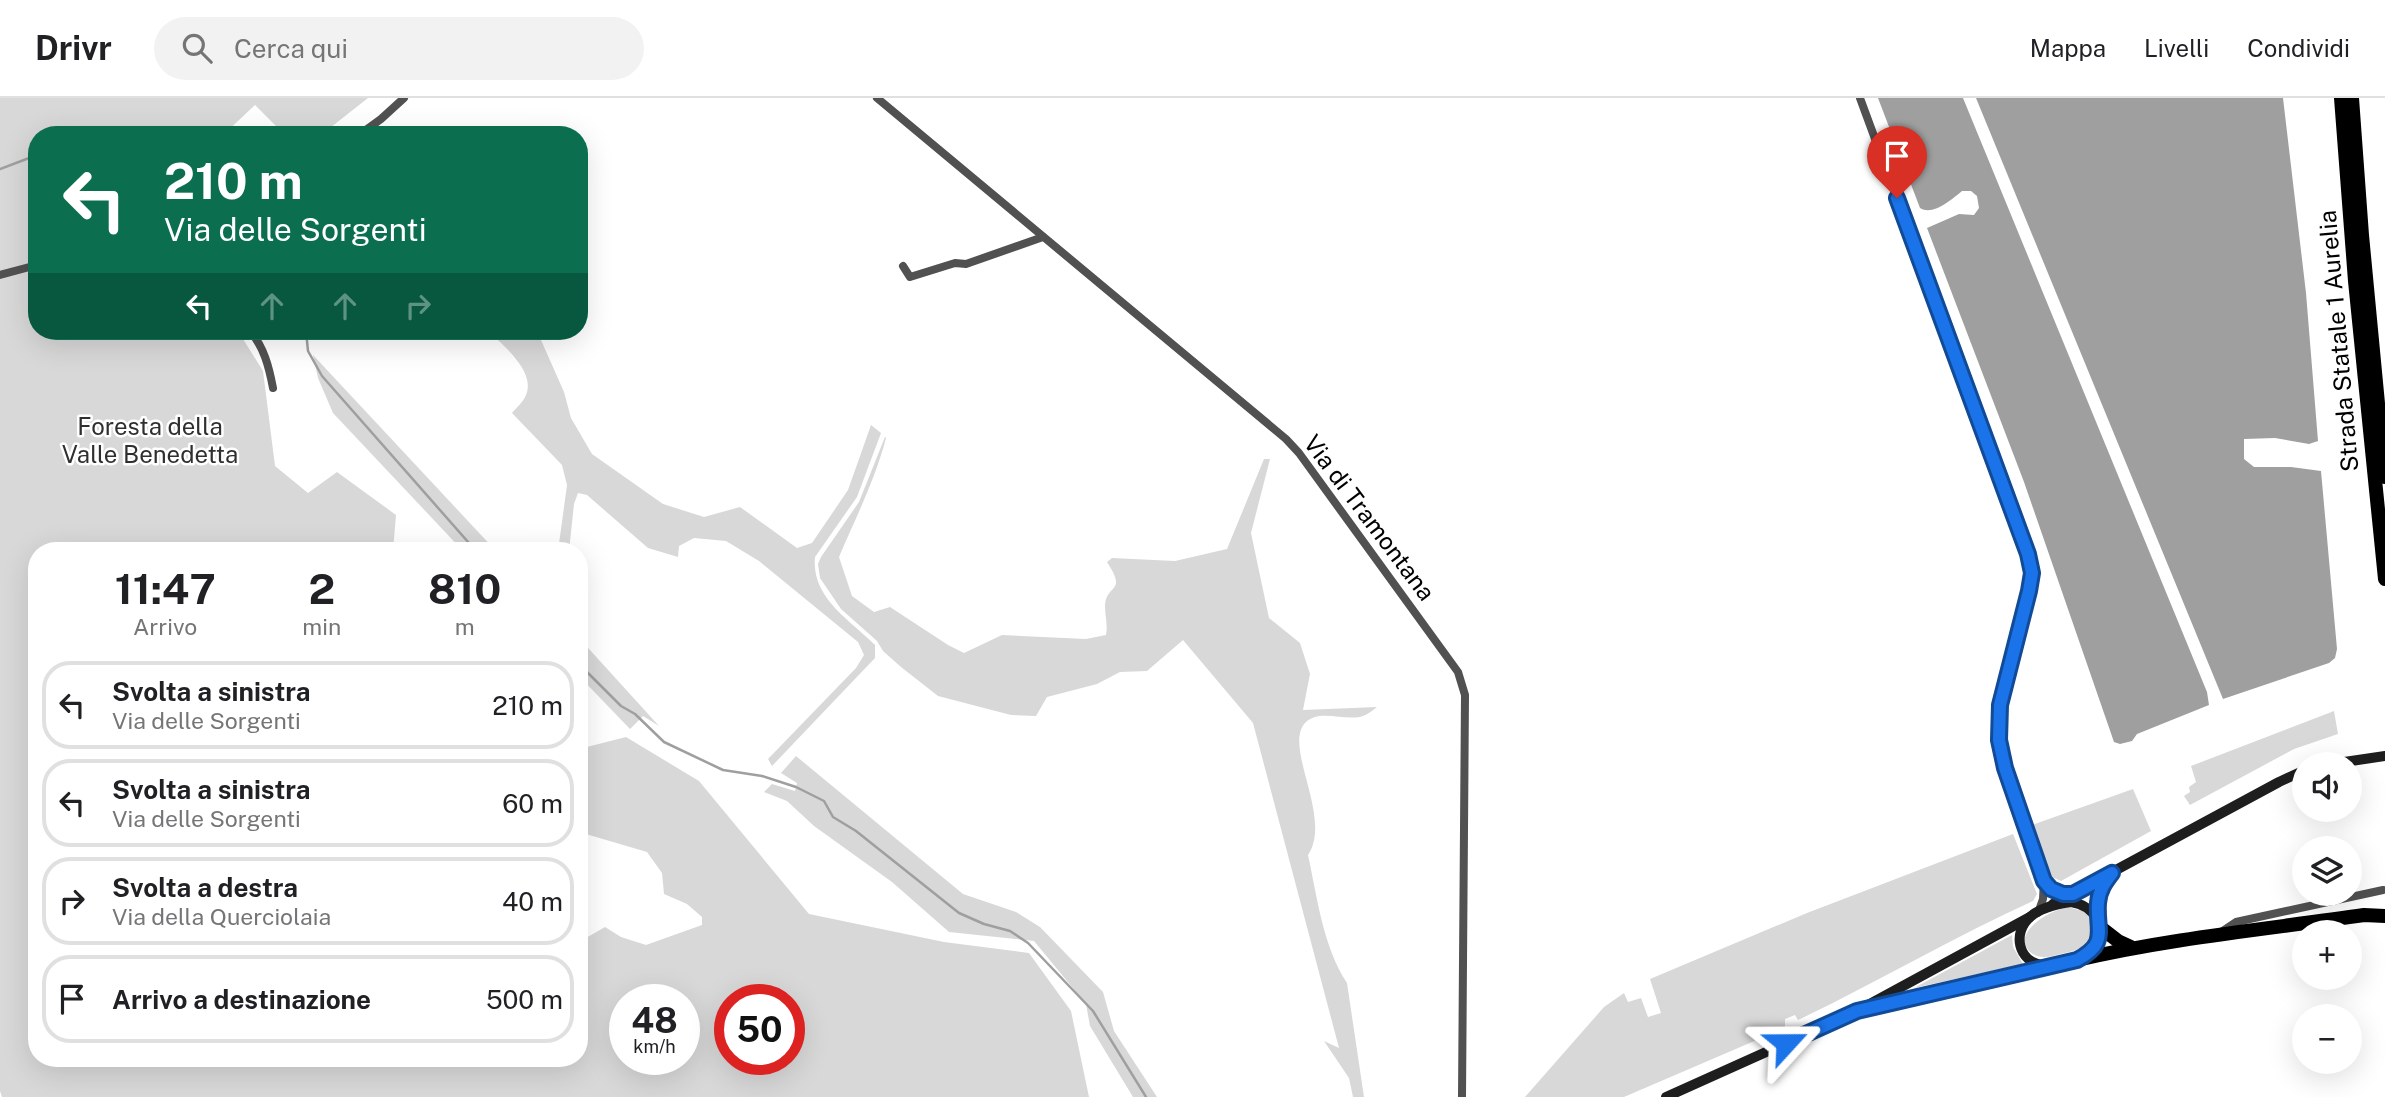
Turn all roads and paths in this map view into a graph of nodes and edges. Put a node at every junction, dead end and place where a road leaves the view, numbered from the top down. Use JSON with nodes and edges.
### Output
{"nodes":[{"id":1,"x":404,"y":98,"type":"edge"},
{"id":2,"x":877,"y":98,"type":"edge"},
{"id":3,"x":1860,"y":98,"type":"edge"},
{"id":4,"x":2341,"y":98,"type":"edge"},
{"id":5,"x":2354,"y":98,"type":"edge"},
{"id":6,"x":371,"y":126,"type":"edge"},
{"id":7,"x":1043,"y":237,"type":"junction"},
{"id":8,"x":903,"y":266,"type":"dead end"},
{"id":9,"x":28,"y":267,"type":"edge"},
{"id":10,"x":0,"y":275,"type":"edge"},
{"id":11,"x":257,"y":340,"type":"edge"},
{"id":12,"x":273,"y":388,"type":"dead end"},
{"id":13,"x":2385,"y":477,"type":"edge"},
{"id":14,"x":2385,"y":579,"type":"edge"},
{"id":15,"x":2385,"y":756,"type":"edge"},
{"id":16,"x":2362,"y":759,"type":"edge"},
{"id":17,"x":2292,"y":776,"type":"edge"},
{"id":18,"x":2112,"y":873,"type":"junction"},
{"id":19,"x":2044,"y":881,"type":"junction"},
{"id":20,"x":2383,"y":890,"type":"edge"},
{"id":21,"x":2073,"y":894,"type":"junction"},
{"id":22,"x":2053,"y":904,"type":"junction"},
{"id":23,"x":2385,"y":908,"type":"edge"},
{"id":24,"x":2034,"y":915,"type":"junction"},
{"id":25,"x":2364,"y":915,"type":"junction"},
{"id":26,"x":2385,"y":916,"type":"edge"},
{"id":27,"x":2099,"y":923,"type":"junction"},
{"id":28,"x":2219,"y":934,"type":"junction"},
{"id":29,"x":2131,"y":947,"type":"junction"},
{"id":30,"x":2077,"y":960,"type":"junction"},
{"id":31,"x":2050,"y":966,"type":"junction"},
{"id":32,"x":1857,"y":1011,"type":"junction"},
{"id":33,"x":1462,"y":1097,"type":"edge"},
{"id":34,"x":1666,"y":1097,"type":"edge"}],
"edges":[{"from":1,"to":6,"type":"street"},
{"from":2,"to":7,"type":"street","name":"Via di Tramontana"},
{"from":3,"to":19,"type":"street"},
{"from":4,"to":14,"type":"highway","name":"Strada Statale 1 Aurelia"},
{"from":5,"to":13,"type":"highway","name":"Strada Statale 1 Aurelia"},
{"from":7,"to":8,"type":"street"},
{"from":7,"to":33,"type":"street","name":"Via di Tramontana"},
{"from":9,"to":10,"type":"street"},
{"from":11,"to":12,"type":"street"},
{"from":15,"to":16,"type":"main road"},
{"from":17,"to":18,"type":"main road"},
{"from":18,"to":21,"type":"main road"},
{"from":18,"to":27,"type":"main road"},
{"from":19,"to":21,"type":"street"},
{"from":19,"to":24,"type":"street"},
{"from":20,"to":28,"type":"street"},
{"from":21,"to":22,"type":"main road"},
{"from":22,"to":24,"type":"main road"},
{"from":22,"to":27,"type":"main road"},
{"from":23,"to":25,"type":"highway"},
{"from":24,"to":31,"type":"main road"},
{"from":24,"to":32,"type":"main road"},
{"from":25,"to":26,"type":"highway"},
{"from":25,"to":28,"type":"highway"},
{"from":27,"to":29,"type":"highway"},
{"from":27,"to":30,"type":"main road"},
{"from":28,"to":29,"type":"highway"},
{"from":29,"to":30,"type":"highway"},
{"from":30,"to":31,"type":"main road"},
{"from":31,"to":32,"type":"main road"},
{"from":32,"to":34,"type":"main road"}]}
